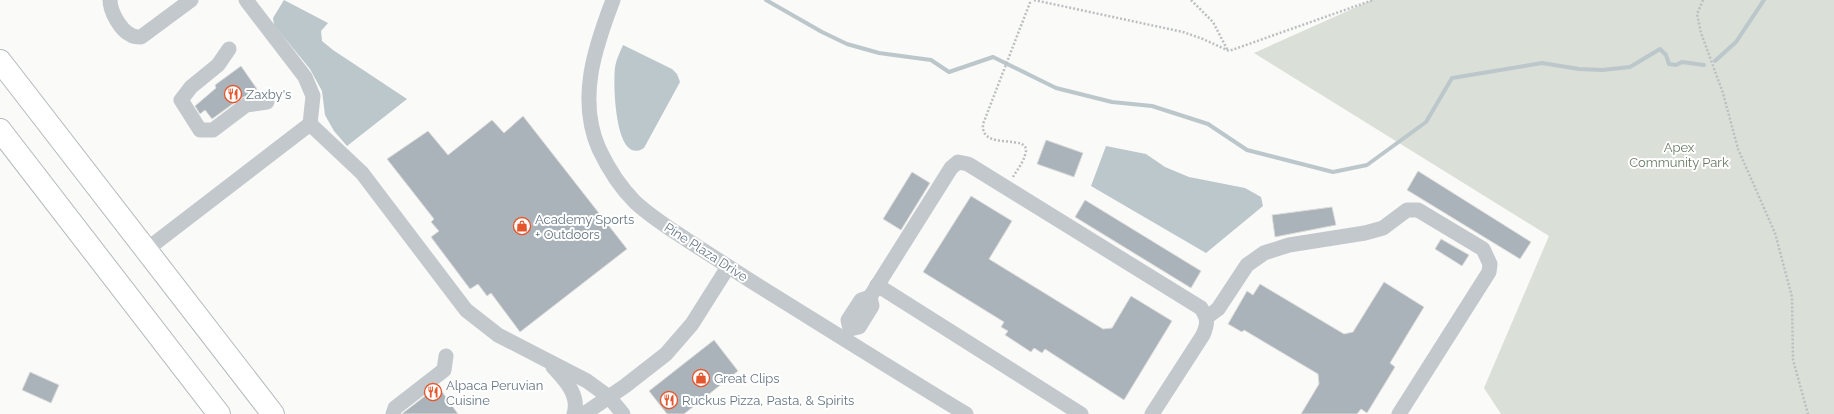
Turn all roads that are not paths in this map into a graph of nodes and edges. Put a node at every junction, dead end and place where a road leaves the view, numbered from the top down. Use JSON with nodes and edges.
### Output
{"nodes":[{"id":1,"x":110,"y":0,"type":"edge"},
{"id":2,"x":246,"y":0,"type":"edge"},
{"id":3,"x":613,"y":0,"type":"edge"},
{"id":4,"x":184,"y":2,"type":"edge"},
{"id":5,"x":229,"y":49,"type":"dead end"},
{"id":6,"x":0,"y":61,"type":"edge"},
{"id":7,"x":267,"y":102,"type":"dead end"},
{"id":8,"x":310,"y":124,"type":"junction"},
{"id":9,"x":0,"y":130,"type":"edge"},
{"id":10,"x":146,"y":250,"type":"junction"},
{"id":11,"x":728,"y":267,"type":"junction"},
{"id":12,"x":874,"y":291,"type":"junction"},
{"id":13,"x":1207,"y":317,"type":"junction"},
{"id":14,"x":847,"y":334,"type":"junction"},
{"id":15,"x":446,"y":356,"type":"dead end"},
{"id":16,"x":547,"y":360,"type":"junction"},
{"id":17,"x":181,"y":364,"type":"junction"},
{"id":18,"x":609,"y":397,"type":"junction"},
{"id":19,"x":219,"y":414,"type":"edge"},
{"id":20,"x":231,"y":414,"type":"edge"},
{"id":21,"x":273,"y":414,"type":"edge"},
{"id":22,"x":393,"y":414,"type":"edge"},
{"id":23,"x":574,"y":414,"type":"edge"},
{"id":24,"x":584,"y":414,"type":"edge"},
{"id":25,"x":623,"y":414,"type":"edge"},
{"id":26,"x":966,"y":414,"type":"edge"},
{"id":27,"x":1082,"y":414,"type":"edge"},
{"id":28,"x":1152,"y":414,"type":"edge"},
{"id":29,"x":1399,"y":414,"type":"edge"}],
"edges":[{"from":1,"to":4,"type":"street"},
{"from":2,"to":8,"type":"street"},
{"from":3,"to":11,"type":"street","name":"Pine Plaza Drive"},
{"from":5,"to":7,"type":"street"},
{"from":6,"to":10,"type":"highway"},
{"from":8,"to":10,"type":"street"},
{"from":8,"to":16,"type":"street"},
{"from":9,"to":17,"type":"highway"},
{"from":10,"to":21,"type":"highway"},
{"from":11,"to":14,"type":"street","name":"Pine Plaza Drive"},
{"from":11,"to":18,"type":"street"},
{"from":12,"to":13,"type":"street"},
{"from":12,"to":14,"type":"street"},
{"from":12,"to":27,"type":"street"},
{"from":13,"to":28,"type":"street"},
{"from":13,"to":29,"type":"street"},
{"from":14,"to":26,"type":"street","name":"Pine Plaza Drive"},
{"from":15,"to":22,"type":"street"},
{"from":16,"to":18,"type":"street"},
{"from":16,"to":23,"type":"street"},
{"from":17,"to":19,"type":"highway"},
{"from":17,"to":20,"type":"highway"},
{"from":18,"to":24,"type":"street"},
{"from":18,"to":25,"type":"street"}]}
